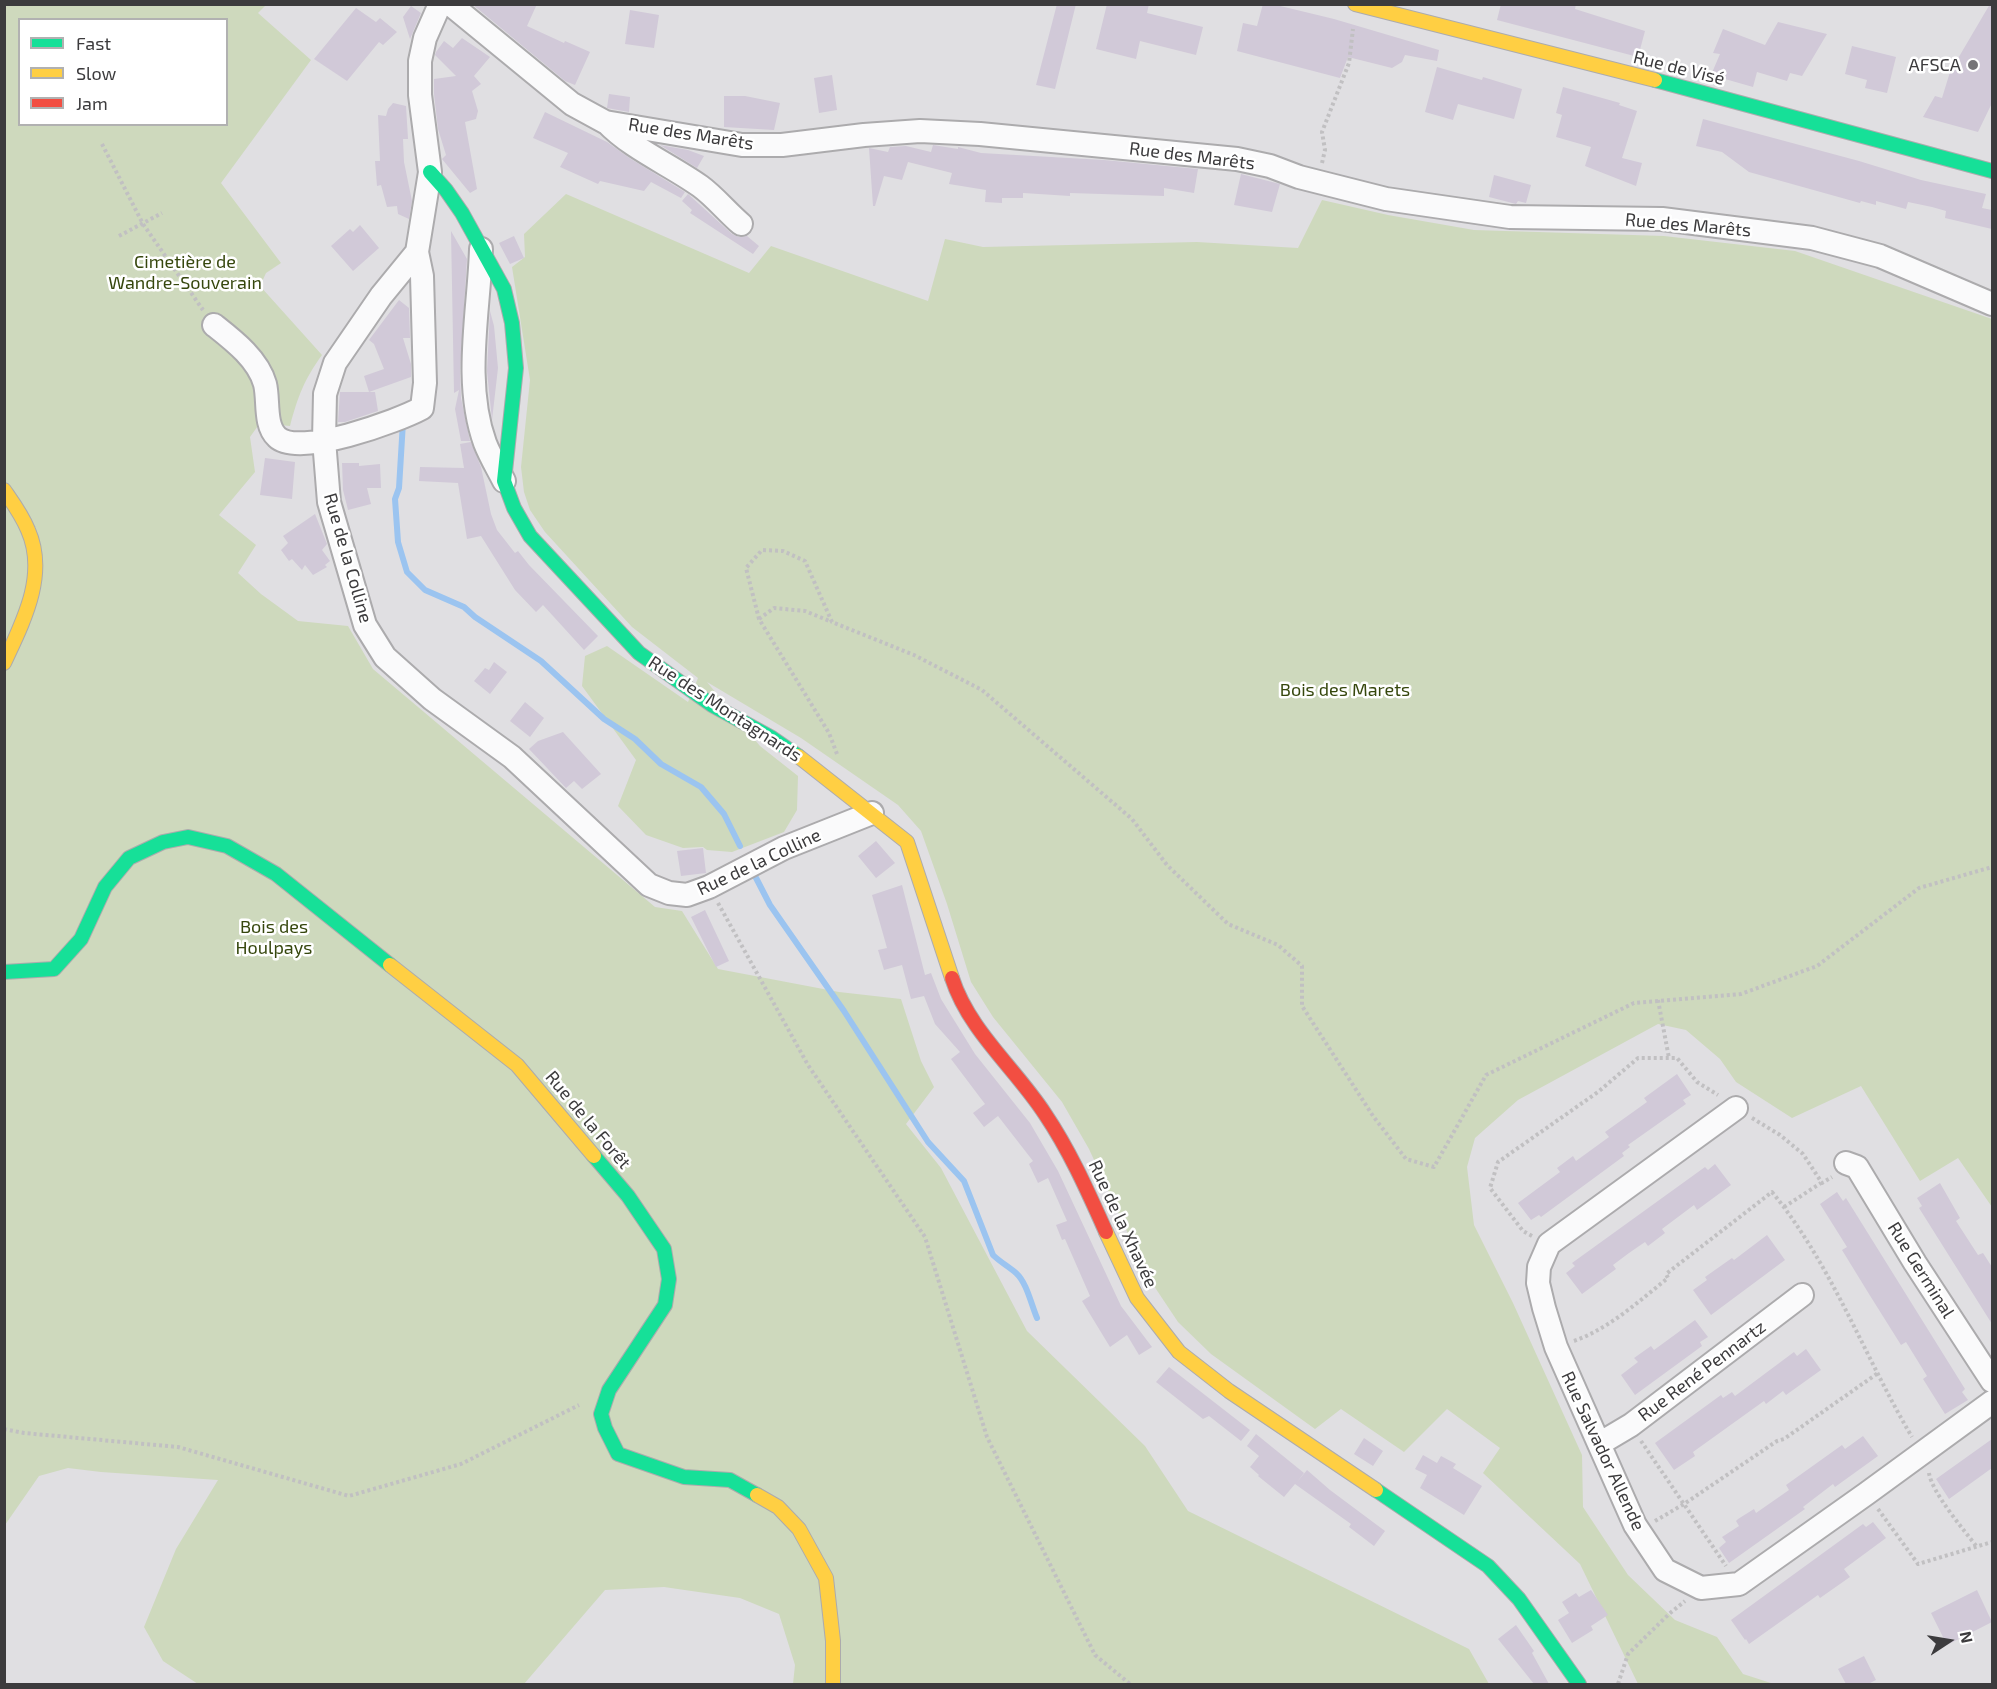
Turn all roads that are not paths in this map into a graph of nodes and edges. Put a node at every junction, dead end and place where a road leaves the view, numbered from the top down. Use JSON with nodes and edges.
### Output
{"nodes":[{"id":1,"x":440,"y":4,"type":"edge"},
{"id":2,"x":450,"y":4,"type":"edge"},
{"id":3,"x":1355,"y":5,"type":"edge"},
{"id":4,"x":605,"y":122,"type":"junction"},
{"id":5,"x":1992,"y":171,"type":"edge"},
{"id":6,"x":430,"y":172,"type":"junction"},
{"id":7,"x":741,"y":224,"type":"dead end"},
{"id":8,"x":481,"y":249,"type":"junction"},
{"id":9,"x":417,"y":252,"type":"junction"},
{"id":10,"x":1992,"y":304,"type":"edge"},
{"id":11,"x":214,"y":325,"type":"road end"},
{"id":12,"x":324,"y":440,"type":"junction"},
{"id":13,"x":504,"y":481,"type":"junction"},
{"id":14,"x":4,"y":490,"type":"edge"},
{"id":15,"x":4,"y":663,"type":"edge"},
{"id":16,"x":872,"y":813,"type":"junction"},
{"id":17,"x":4,"y":972,"type":"edge"},
{"id":18,"x":1737,"y":1108,"type":"road end"},
{"id":19,"x":1846,"y":1163,"type":"road end"},
{"id":20,"x":1802,"y":1295,"type":"dead end"},
{"id":21,"x":1992,"y":1381,"type":"edge"},
{"id":22,"x":1992,"y":1402,"type":"edge"},
{"id":23,"x":1599,"y":1444,"type":"junction"},
{"id":24,"x":833,"y":1684,"type":"edge"},
{"id":25,"x":1579,"y":1684,"type":"edge"}],
"edges":[{"from":1,"to":6,"type":"street"},
{"from":2,"to":4,"type":"street","name":"Rue des Marêts"},
{"from":3,"to":5,"type":"street","name":"Rue de Visé"},
{"from":4,"to":7,"type":"street"},
{"from":4,"to":10,"type":"street","name":"Rue des Marêts"},
{"from":6,"to":8,"type":"street","name":"Rue des Montagnards"},
{"from":6,"to":9,"type":"street"},
{"from":8,"to":13,"type":"street","name":"Rue des Montagnards"},
{"from":8,"to":13,"type":"street","name":"Rue des Montagnards"},
{"from":9,"to":12,"type":"street","name":"Rue de la Colline"},
{"from":9,"to":12,"type":"street"},
{"from":11,"to":12,"type":"street"},
{"from":12,"to":16,"type":"street","name":"Rue de la Colline"},
{"from":13,"to":16,"type":"street","name":"Rue des Montagnards"},
{"from":14,"to":15,"type":"street"},
{"from":16,"to":25,"type":"street","name":"Rue de la Xhavée"},
{"from":17,"to":24,"type":"street","name":"Rue de la Forêt"},
{"from":18,"to":23,"type":"street","name":"Rue Salvador Allende"},
{"from":19,"to":21,"type":"street","name":"Rue Germinal"},
{"from":20,"to":23,"type":"street","name":"Rue René Pennartz"},
{"from":22,"to":23,"type":"street","name":"Rue Salvador Allende"}]}
